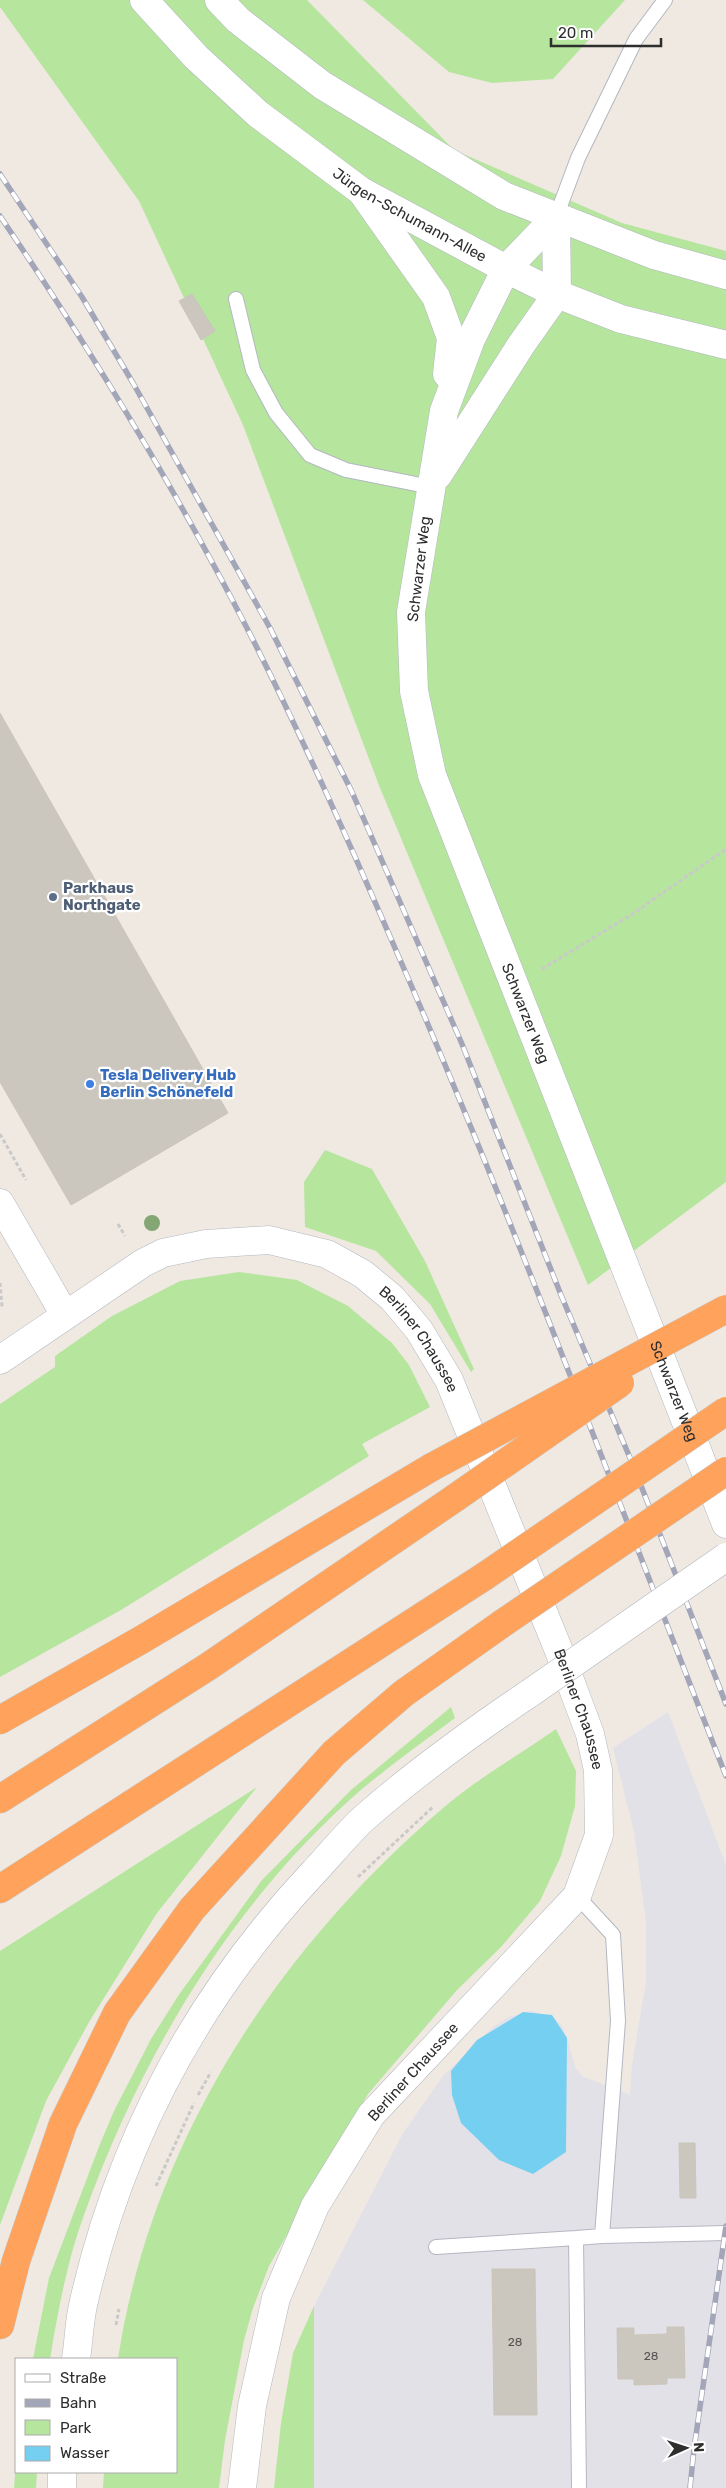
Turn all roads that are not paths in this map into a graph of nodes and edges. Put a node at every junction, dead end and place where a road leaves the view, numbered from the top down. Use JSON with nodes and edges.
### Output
{"nodes":[{"id":1,"x":144,"y":0,"type":"edge"},
{"id":2,"x":219,"y":0,"type":"edge"},
{"id":3,"x":665,"y":0,"type":"edge"},
{"id":4,"x":361,"y":191,"type":"junction"},
{"id":5,"x":556,"y":217,"type":"junction"},
{"id":6,"x":506,"y":269,"type":"junction"},
{"id":7,"x":726,"y":275,"type":"edge"},
{"id":8,"x":557,"y":294,"type":"junction"},
{"id":9,"x":236,"y":299,"type":"dead end"},
{"id":10,"x":726,"y":345,"type":"edge"},
{"id":11,"x":444,"y":411,"type":"junction"},
{"id":12,"x":431,"y":487,"type":"junction"},
{"id":13,"x":0,"y":1203,"type":"edge"},
{"id":14,"x":726,"y":1309,"type":"edge"},
{"id":15,"x":65,"y":1315,"type":"junction"},
{"id":16,"x":0,"y":1360,"type":"edge"},
{"id":17,"x":726,"y":1411,"type":"edge"},
{"id":18,"x":726,"y":1471,"type":"edge"},
{"id":19,"x":726,"y":1524,"type":"edge"},
{"id":20,"x":726,"y":1556,"type":"edge"},
{"id":21,"x":0,"y":1720,"type":"edge"},
{"id":22,"x":0,"y":1799,"type":"edge"},
{"id":23,"x":0,"y":1889,"type":"edge"},
{"id":24,"x":577,"y":1896,"type":"junction"},
{"id":25,"x":726,"y":2233,"type":"edge"},
{"id":26,"x":602,"y":2236,"type":"junction"},
{"id":27,"x":576,"y":2238,"type":"junction"},
{"id":28,"x":436,"y":2247,"type":"dead end"},
{"id":29,"x":0,"y":2326,"type":"edge"},
{"id":30,"x":76,"y":2358,"type":"edge"},
{"id":31,"x":62,"y":2473,"type":"edge"},
{"id":32,"x":62,"y":2488,"type":"edge"},
{"id":33,"x":242,"y":2488,"type":"edge"},
{"id":34,"x":579,"y":2488,"type":"edge"}],
"edges":[{"from":1,"to":4,"type":"street","name":"Jürgen-Schumann-Allee"},
{"from":2,"to":5,"type":"street"},
{"from":3,"to":5,"type":"lane"},
{"from":4,"to":6,"type":"street","name":"Jürgen-Schumann-Allee"},
{"from":4,"to":11,"type":"street"},
{"from":5,"to":6,"type":"street","name":"Schwarzer Weg"},
{"from":5,"to":7,"type":"street"},
{"from":5,"to":8,"type":"street"},
{"from":6,"to":8,"type":"street","name":"Jürgen-Schumann-Allee"},
{"from":6,"to":11,"type":"street","name":"Schwarzer Weg"},
{"from":8,"to":10,"type":"street","name":"Jürgen-Schumann-Allee"},
{"from":8,"to":12,"type":"street","name":"Schwarzer Weg"},
{"from":9,"to":12,"type":"lane"},
{"from":11,"to":12,"type":"street","name":"Schwarzer Weg"},
{"from":12,"to":19,"type":"street","name":"Schwarzer Weg"},
{"from":13,"to":15,"type":"street"},
{"from":14,"to":21,"type":"highway","bridge":true},
{"from":14,"to":22,"type":"highway","bridge":true},
{"from":15,"to":16,"type":"street","name":"Berliner Chaussee"},
{"from":15,"to":24,"type":"street","name":"Berliner Chaussee"},
{"from":17,"to":23,"type":"highway","bridge":true},
{"from":18,"to":29,"type":"highway","bridge":true},
{"from":20,"to":30,"type":"street","bridge":true},
{"from":24,"to":26,"type":"lane"},
{"from":24,"to":33,"type":"street","name":"Berliner Chaussee"},
{"from":25,"to":26,"type":"lane"},
{"from":26,"to":27,"type":"lane"},
{"from":27,"to":28,"type":"lane"},
{"from":27,"to":34,"type":"lane"},
{"from":31,"to":32,"type":"street"}]}
